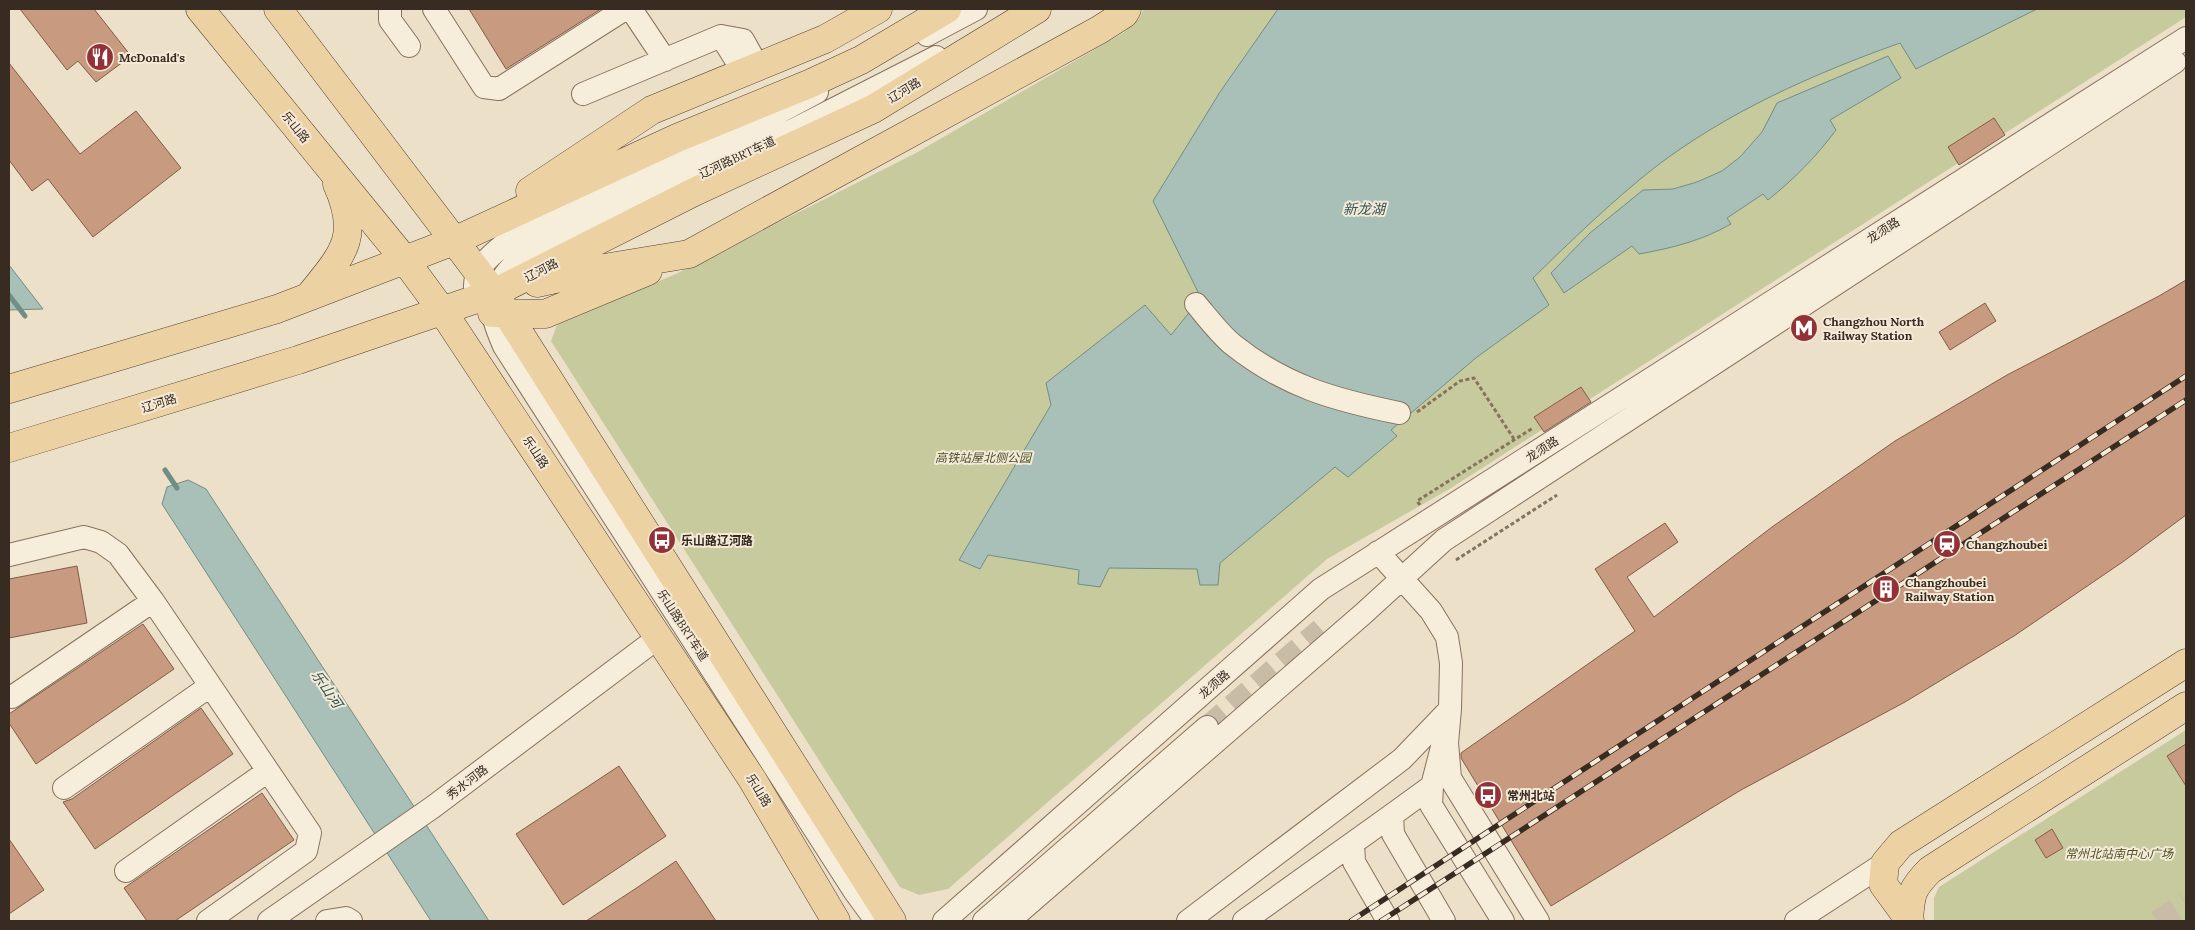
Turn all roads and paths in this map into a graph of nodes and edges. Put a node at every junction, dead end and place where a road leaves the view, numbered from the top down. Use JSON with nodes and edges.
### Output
{"nodes":[{"id":1,"x":200,"y":9,"type":"edge"},
{"id":2,"x":278,"y":9,"type":"edge"},
{"id":3,"x":390,"y":9,"type":"edge"},
{"id":4,"x":434,"y":9,"type":"edge"},
{"id":5,"x":625,"y":9,"type":"edge"},
{"id":6,"x":631,"y":9,"type":"edge"},
{"id":7,"x":878,"y":9,"type":"edge"},
{"id":8,"x":947,"y":9,"type":"edge"},
{"id":9,"x":976,"y":9,"type":"edge"},
{"id":10,"x":1015,"y":9,"type":"edge"},
{"id":11,"x":1037,"y":9,"type":"edge"},
{"id":12,"x":1127,"y":9,"type":"edge"},
{"id":13,"x":2186,"y":38,"type":"edge"},
{"id":14,"x":409,"y":46,"type":"dead end"},
{"id":15,"x":2186,"y":55,"type":"edge"},
{"id":16,"x":664,"y":60,"type":"junction"},
{"id":17,"x":751,"y":70,"type":"junction"},
{"id":18,"x":583,"y":94,"type":"dead end"},
{"id":19,"x":329,"y":167,"type":"junction"},
{"id":20,"x":454,"y":241,"type":"junction"},
{"id":21,"x":404,"y":259,"type":"junction"},
{"id":22,"x":310,"y":296,"type":"junction"},
{"id":23,"x":1196,"y":304,"type":"dead end"},
{"id":24,"x":488,"y":307,"type":"junction"},
{"id":25,"x":443,"y":312,"type":"junction"},
{"id":26,"x":9,"y":389,"type":"edge"},
{"id":27,"x":1405,"y":413,"type":"joint"},
{"id":28,"x":1539,"y":425,"type":"dead end"},
{"id":29,"x":1514,"y":439,"type":"junction"},
{"id":30,"x":9,"y":448,"type":"edge"},
{"id":31,"x":1557,"y":495,"type":"dead end"},
{"id":32,"x":1423,"y":510,"type":"dead end"},
{"id":33,"x":1378,"y":552,"type":"junction"},
{"id":34,"x":9,"y":555,"type":"edge"},
{"id":35,"x":1456,"y":560,"type":"dead end"},
{"id":36,"x":1401,"y":577,"type":"junction"},
{"id":37,"x":153,"y":601,"type":"junction"},
{"id":38,"x":659,"y":637,"type":"junction"},
{"id":39,"x":2186,"y":663,"type":"edge"},
{"id":40,"x":210,"y":686,"type":"junction"},
{"id":41,"x":12,"y":697,"type":"dead end"},
{"id":42,"x":2186,"y":706,"type":"edge"},
{"id":43,"x":1450,"y":709,"type":"junction"},
{"id":44,"x":1207,"y":727,"type":"tunnel mouth"},
{"id":45,"x":1447,"y":743,"type":"junction"},
{"id":46,"x":268,"y":771,"type":"junction"},
{"id":47,"x":64,"y":788,"type":"dead end"},
{"id":48,"x":1426,"y":791,"type":"junction"},
{"id":49,"x":1387,"y":819,"type":"junction"},
{"id":50,"x":1354,"y":843,"type":"junction"},
{"id":51,"x":1885,"y":863,"type":"junction"},
{"id":52,"x":126,"y":871,"type":"dead end"},
{"id":53,"x":944,"y":920,"type":"edge"},
{"id":54,"x":208,"y":921,"type":"edge"},
{"id":55,"x":270,"y":921,"type":"edge"},
{"id":56,"x":327,"y":921,"type":"edge"},
{"id":57,"x":351,"y":921,"type":"edge"},
{"id":58,"x":836,"y":921,"type":"edge"},
{"id":59,"x":858,"y":921,"type":"edge"},
{"id":60,"x":879,"y":921,"type":"edge"},
{"id":61,"x":892,"y":921,"type":"edge"},
{"id":62,"x":984,"y":921,"type":"edge"},
{"id":63,"x":1009,"y":921,"type":"edge"},
{"id":64,"x":1188,"y":921,"type":"edge"},
{"id":65,"x":1244,"y":921,"type":"edge"},
{"id":66,"x":1388,"y":921,"type":"edge"},
{"id":67,"x":1430,"y":921,"type":"edge"},
{"id":68,"x":1444,"y":921,"type":"edge"},
{"id":69,"x":1489,"y":921,"type":"edge"},
{"id":70,"x":1503,"y":921,"type":"edge"},
{"id":71,"x":1538,"y":921,"type":"edge"},
{"id":72,"x":1551,"y":921,"type":"edge"},
{"id":73,"x":1796,"y":921,"type":"edge"},
{"id":74,"x":1909,"y":921,"type":"edge"}],
"edges":[{"from":1,"to":19,"type":"main road","name":"乐山路"},
{"from":2,"to":20,"type":"main road"},
{"from":3,"to":14,"type":"street"},
{"from":4,"to":5,"type":"street"},
{"from":6,"to":16,"type":"street"},
{"from":7,"to":17,"type":"main road"},
{"from":8,"to":20,"type":"main road"},
{"from":9,"to":24,"type":"street","name":"辽河路BRT车道"},
{"from":10,"to":24,"type":"street","name":"辽河路BRT车道"},
{"from":11,"to":24,"type":"main road","name":"辽河路"},
{"from":12,"to":24,"type":"main road"},
{"from":13,"to":33,"type":"street","name":"龙须路"},
{"from":15,"to":36,"type":"street","name":"龙须路"},
{"from":16,"to":17,"type":"street"},
{"from":16,"to":18,"type":"street"},
{"from":17,"to":20,"type":"main road"},
{"from":19,"to":21,"type":"main road","name":"乐山路"},
{"from":19,"to":22,"type":"main road"},
{"from":20,"to":21,"type":"main road"},
{"from":20,"to":24,"type":"main road"},
{"from":21,"to":22,"type":"main road"},
{"from":21,"to":25,"type":"main road","name":"乐山路"},
{"from":22,"to":26,"type":"main road"},
{"from":23,"to":27,"type":"street"},
{"from":24,"to":25,"type":"main road","name":"辽河路"},
{"from":24,"to":59,"type":"street","name":"乐山路BRT车道"},
{"from":24,"to":60,"type":"street","name":"乐山路BRT车道"},
{"from":24,"to":61,"type":"main road"},
{"from":25,"to":30,"type":"main road","name":"辽河路"},
{"from":25,"to":38,"type":"main road","name":"乐山路"},
{"from":27,"to":29,"type":"path"},
{"from":28,"to":29,"type":"path"},
{"from":29,"to":32,"type":"path"},
{"from":31,"to":35,"type":"path"},
{"from":33,"to":36,"type":"street"},
{"from":33,"to":53,"type":"street","name":"龙须路"},
{"from":34,"to":37,"type":"street"},
{"from":36,"to":43,"type":"street"},
{"from":36,"to":63,"type":"street","name":"龙须路"},
{"from":37,"to":40,"type":"street"},
{"from":37,"to":41,"type":"street"},
{"from":38,"to":55,"type":"street","name":"秀水河路"},
{"from":38,"to":58,"type":"main road","name":"乐山路"},
{"from":39,"to":51,"type":"main road"},
{"from":40,"to":46,"type":"street"},
{"from":40,"to":47,"type":"street"},
{"from":42,"to":74,"type":"main road"},
{"from":43,"to":45,"type":"street"},
{"from":43,"to":48,"type":"street"},
{"from":43,"to":64,"type":"street"},
{"from":44,"to":62,"type":"street"},
{"from":45,"to":71,"type":"street"},
{"from":45,"to":72,"type":"street"},
{"from":46,"to":52,"type":"street"},
{"from":46,"to":54,"type":"street"},
{"from":48,"to":49,"type":"street"},
{"from":48,"to":69,"type":"street"},
{"from":48,"to":70,"type":"street"},
{"from":49,"to":50,"type":"street"},
{"from":49,"to":67,"type":"street"},
{"from":49,"to":68,"type":"street"},
{"from":50,"to":65,"type":"street"},
{"from":50,"to":66,"type":"street"},
{"from":51,"to":73,"type":"street"},
{"from":51,"to":74,"type":"main road"},
{"from":56,"to":57,"type":"street"}]}
